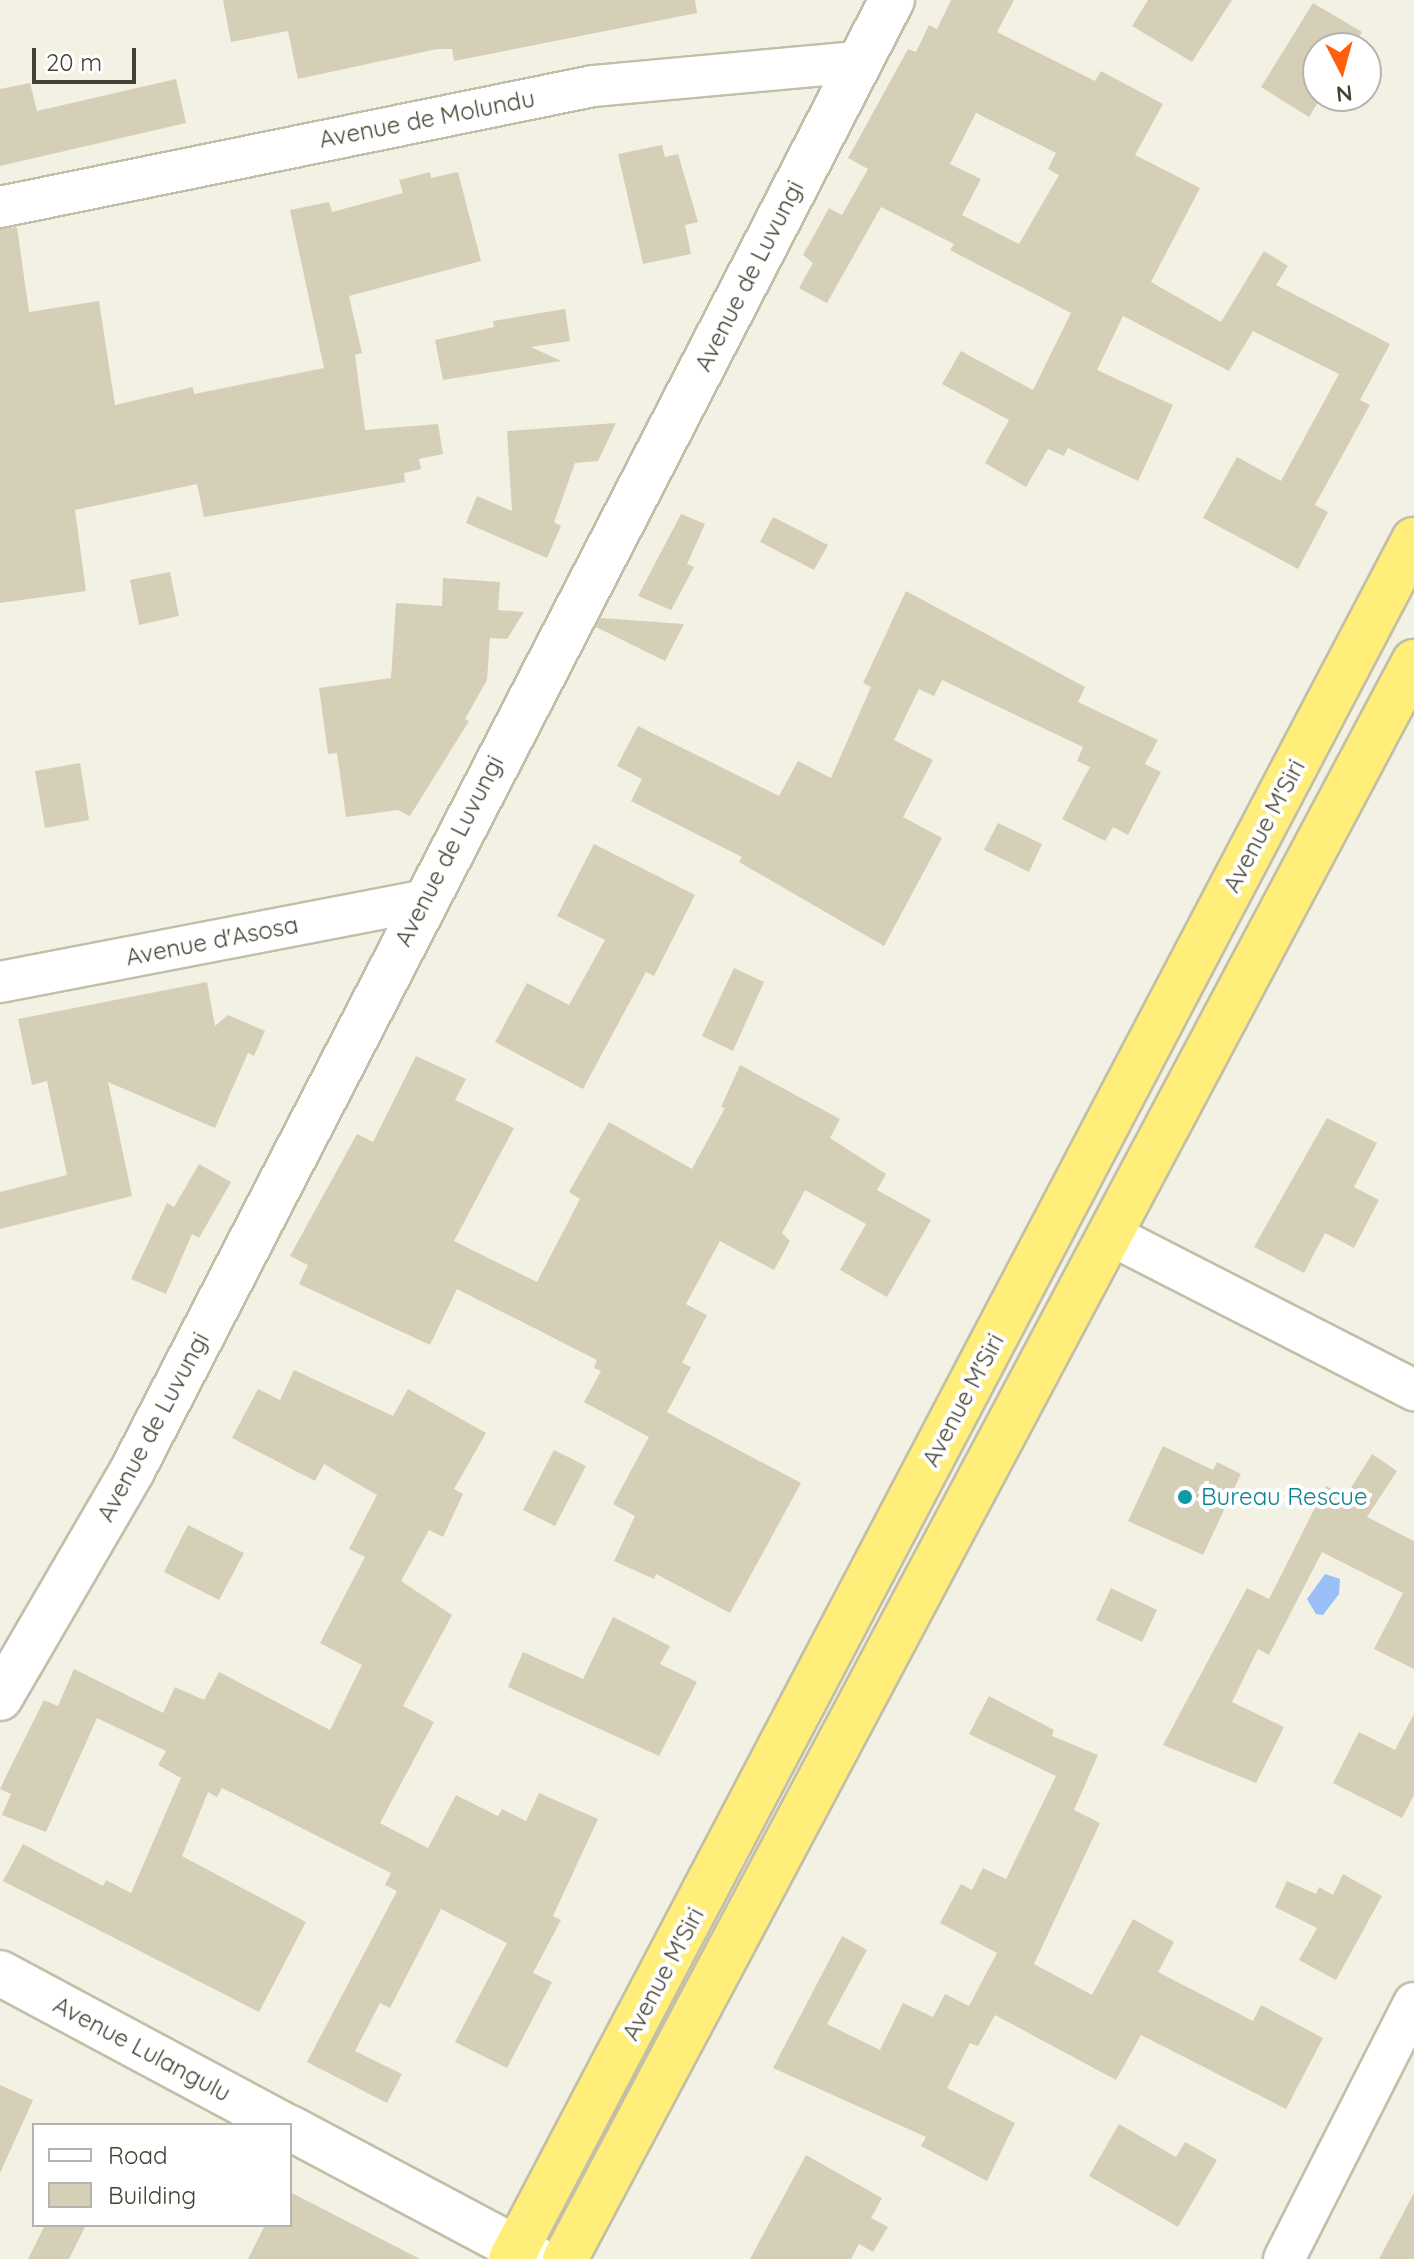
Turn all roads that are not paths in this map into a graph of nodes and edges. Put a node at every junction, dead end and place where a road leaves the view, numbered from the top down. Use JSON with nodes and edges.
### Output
{"nodes":[{"id":1,"x":892,"y":0,"type":"edge"},
{"id":2,"x":859,"y":62,"type":"junction"},
{"id":3,"x":0,"y":207,"type":"edge"},
{"id":4,"x":1414,"y":540,"type":"edge"},
{"id":5,"x":1414,"y":662,"type":"edge"},
{"id":6,"x":424,"y":900,"type":"junction"},
{"id":7,"x":0,"y":982,"type":"edge"},
{"id":8,"x":1109,"y":1234,"type":"junction"},
{"id":9,"x":1414,"y":1390,"type":"edge"},
{"id":10,"x":4,"y":1685,"type":"edge"},
{"id":11,"x":0,"y":1973,"type":"edge"},
{"id":12,"x":1414,"y":2003,"type":"edge"},
{"id":13,"x":280,"y":2123,"type":"edge"},
{"id":14,"x":292,"y":2129,"type":"edge"},
{"id":15,"x":521,"y":2256,"type":"edge"},
{"id":16,"x":565,"y":2259,"type":"edge"},
{"id":17,"x":1284,"y":2259,"type":"edge"}],
"edges":[{"from":1,"to":2,"type":"street","name":"Avenue de Luvungi"},
{"from":2,"to":3,"type":"street","name":"Avenue de Molundu"},
{"from":2,"to":6,"type":"street","name":"Avenue de Luvungi"},
{"from":4,"to":15,"type":"highway","name":"Avenue M'Siri"},
{"from":5,"to":8,"type":"highway","name":"Avenue M'Siri"},
{"from":6,"to":7,"type":"street","name":"Avenue d'Asosa"},
{"from":6,"to":10,"type":"street","name":"Avenue de Luvungi"},
{"from":8,"to":9,"type":"street"},
{"from":8,"to":16,"type":"highway","name":"Avenue M'Siri"},
{"from":11,"to":13,"type":"street","name":"Avenue Lulangulu"},
{"from":12,"to":17,"type":"street"},
{"from":14,"to":15,"type":"street"}]}
